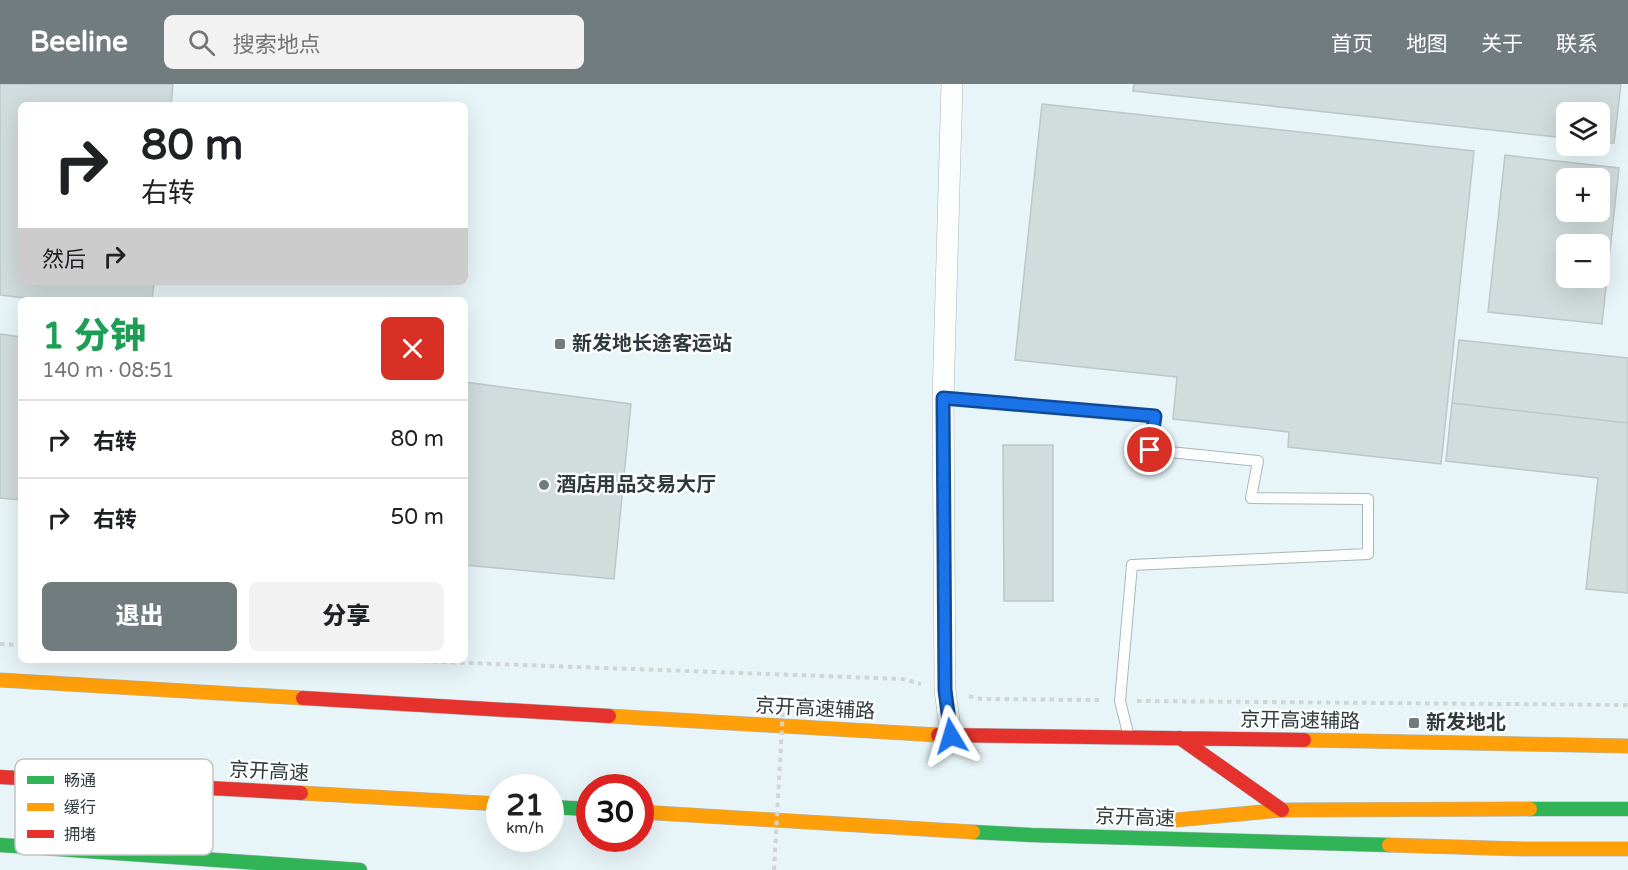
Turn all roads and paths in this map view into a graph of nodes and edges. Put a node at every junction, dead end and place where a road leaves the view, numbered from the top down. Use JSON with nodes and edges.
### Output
{"nodes":[{"id":1,"x":952,"y":84,"type":"edge"},
{"id":2,"x":943,"y":398,"type":"junction"},
{"id":3,"x":0,"y":644,"type":"edge"},
{"id":4,"x":18,"y":645,"type":"edge"},
{"id":5,"x":468,"y":663,"type":"edge"},
{"id":6,"x":0,"y":680,"type":"edge"},
{"id":7,"x":945,"y":690,"type":"junction"},
{"id":8,"x":1120,"y":700,"type":"junction"},
{"id":9,"x":1628,"y":705,"type":"edge"},
{"id":10,"x":783,"y":709,"type":"dead end"},
{"id":11,"x":951,"y":736,"type":"junction"},
{"id":12,"x":1129,"y":737,"type":"junction"},
{"id":13,"x":1180,"y":738,"type":"junction"},
{"id":14,"x":1628,"y":746,"type":"edge"},
{"id":15,"x":0,"y":777,"type":"edge"},
{"id":16,"x":15,"y":778,"type":"edge"},
{"id":17,"x":213,"y":789,"type":"edge"},
{"id":18,"x":486,"y":803,"type":"edge"},
{"id":19,"x":1628,"y":809,"type":"edge"},
{"id":20,"x":1282,"y":810,"type":"junction"},
{"id":21,"x":654,"y":813,"type":"edge"},
{"id":22,"x":1031,"y":835,"type":"junction"},
{"id":23,"x":0,"y":845,"type":"edge"},
{"id":24,"x":15,"y":846,"type":"edge"},
{"id":25,"x":1628,"y":849,"type":"edge"},
{"id":26,"x":144,"y":855,"type":"edge"},
{"id":27,"x":360,"y":870,"type":"edge"},
{"id":28,"x":774,"y":870,"type":"edge"}],
"edges":[{"from":1,"to":2,"type":"street"},
{"from":2,"to":7,"type":"street"},
{"from":2,"to":8,"type":"lane"},
{"from":3,"to":4,"type":"path"},
{"from":5,"to":7,"type":"path","name":"京开高速辅路"},
{"from":6,"to":11,"type":"main road","name":"京开高速辅路"},
{"from":7,"to":8,"type":"path","name":"京开高速辅路"},
{"from":7,"to":11,"type":"street"},
{"from":8,"to":9,"type":"path","name":"京开高速辅路"},
{"from":8,"to":12,"type":"lane"},
{"from":10,"to":28,"type":"path","bridge":true},
{"from":11,"to":12,"type":"main road","name":"京开高速辅路"},
{"from":12,"to":13,"type":"main road","name":"京开高速辅路"},
{"from":13,"to":14,"type":"main road","name":"京开高速辅路"},
{"from":13,"to":20,"type":"main road"},
{"from":15,"to":16,"type":"main road","name":"京开高速"},
{"from":17,"to":18,"type":"main road","name":"京开高速"},
{"from":19,"to":20,"type":"main road"},
{"from":20,"to":22,"type":"main road"},
{"from":21,"to":22,"type":"main road","name":"京开高速"},
{"from":22,"to":25,"type":"main road","name":"京开高速"},
{"from":23,"to":24,"type":"main road"},
{"from":26,"to":27,"type":"main road"}]}
